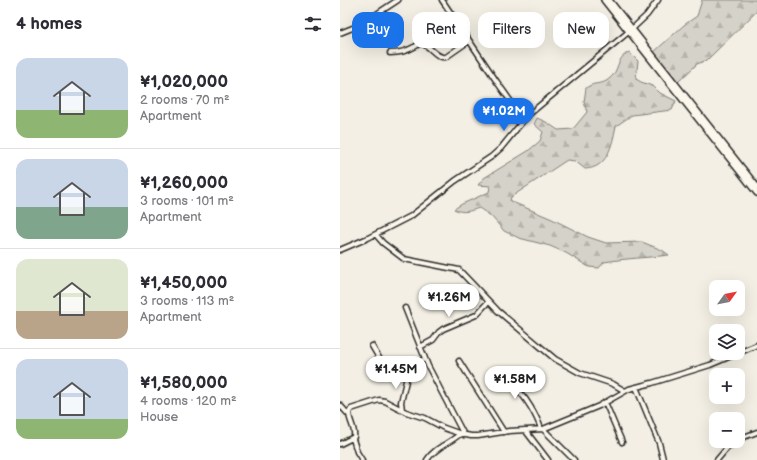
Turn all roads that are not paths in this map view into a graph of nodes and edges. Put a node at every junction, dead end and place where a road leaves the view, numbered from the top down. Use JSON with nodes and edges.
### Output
{"nodes":[{"id":1,"x":398,"y":0,"type":"edge"},
{"id":2,"x":442,"y":0,"type":"edge"},
{"id":3,"x":604,"y":0,"type":"edge"},
{"id":4,"x":609,"y":0,"type":"edge"},
{"id":5,"x":658,"y":0,"type":"edge"},
{"id":6,"x":450,"y":12,"type":"edge"},
{"id":7,"x":631,"y":30,"type":"junction"},
{"id":8,"x":340,"y":33,"type":"edge"},
{"id":9,"x":470,"y":43,"type":"edge"},
{"id":10,"x":413,"y":48,"type":"edge"},
{"id":11,"x":428,"y":48,"type":"edge"},
{"id":12,"x":460,"y":48,"type":"edge"},
{"id":13,"x":390,"y":53,"type":"dead end"},
{"id":14,"x":524,"y":120,"type":"junction"},
{"id":15,"x":757,"y":187,"type":"edge"},
{"id":16,"x":757,"y":194,"type":"edge"},
{"id":17,"x":376,"y":235,"type":"junction"},
{"id":18,"x":340,"y":250,"type":"edge"},
{"id":19,"x":488,"y":302,"type":"junction"},
{"id":20,"x":405,"y":308,"type":"dead end"},
{"id":21,"x":757,"y":345,"type":"edge"},
{"id":22,"x":372,"y":346,"type":"dead end"},
{"id":23,"x":420,"y":347,"type":"junction"},
{"id":24,"x":425,"y":359,"type":"junction"},
{"id":25,"x":459,"y":361,"type":"dead end"},
{"id":26,"x":405,"y":367,"type":"junction"},
{"id":27,"x":494,"y":373,"type":"dead end"},
{"id":28,"x":636,"y":387,"type":"junction"},
{"id":29,"x":625,"y":390,"type":"junction"},
{"id":30,"x":605,"y":402,"type":"junction"},
{"id":31,"x":340,"y":405,"type":"edge"},
{"id":32,"x":402,"y":410,"type":"junction"},
{"id":33,"x":348,"y":414,"type":"junction"},
{"id":34,"x":542,"y":429,"type":"junction"},
{"id":35,"x":525,"y":430,"type":"junction"},
{"id":36,"x":504,"y":432,"type":"junction"},
{"id":37,"x":757,"y":432,"type":"edge"},
{"id":38,"x":462,"y":434,"type":"junction"},
{"id":39,"x":745,"y":437,"type":"edge"},
{"id":40,"x":353,"y":439,"type":"junction"},
{"id":41,"x":622,"y":442,"type":"dead end"},
{"id":42,"x":340,"y":444,"type":"edge"},
{"id":43,"x":727,"y":448,"type":"edge"},
{"id":44,"x":663,"y":458,"type":"dead end"},
{"id":45,"x":362,"y":460,"type":"edge"},
{"id":46,"x":427,"y":460,"type":"edge"},
{"id":47,"x":548,"y":460,"type":"edge"},
{"id":48,"x":574,"y":460,"type":"edge"},
{"id":49,"x":717,"y":460,"type":"edge"}],
"edges":[{"from":1,"to":8,"type":"street"},
{"from":2,"to":6,"type":"street"},
{"from":3,"to":7,"type":"main road"},
{"from":4,"to":7,"type":"main road"},
{"from":5,"to":7,"type":"street"},
{"from":7,"to":14,"type":"street"},
{"from":7,"to":15,"type":"main road"},
{"from":7,"to":16,"type":"main road"},
{"from":9,"to":14,"type":"street"},
{"from":10,"to":13,"type":"street"},
{"from":11,"to":12,"type":"street"},
{"from":14,"to":17,"type":"street"},
{"from":17,"to":18,"type":"street"},
{"from":17,"to":19,"type":"street"},
{"from":19,"to":23,"type":"street"},
{"from":19,"to":29,"type":"street"},
{"from":20,"to":23,"type":"street"},
{"from":21,"to":28,"type":"street"},
{"from":22,"to":26,"type":"street"},
{"from":23,"to":24,"type":"street"},
{"from":24,"to":26,"type":"street"},
{"from":24,"to":38,"type":"street"},
{"from":25,"to":36,"type":"street"},
{"from":26,"to":32,"type":"street"},
{"from":27,"to":34,"type":"street"},
{"from":28,"to":29,"type":"street"},
{"from":28,"to":44,"type":"street"},
{"from":29,"to":30,"type":"street"},
{"from":30,"to":34,"type":"street"},
{"from":30,"to":41,"type":"street"},
{"from":31,"to":33,"type":"street"},
{"from":32,"to":33,"type":"street"},
{"from":32,"to":38,"type":"street"},
{"from":33,"to":40,"type":"street"},
{"from":34,"to":35,"type":"street"},
{"from":34,"to":48,"type":"street"},
{"from":35,"to":36,"type":"street"},
{"from":35,"to":47,"type":"street"},
{"from":36,"to":38,"type":"street"},
{"from":37,"to":39,"type":"street"},
{"from":38,"to":46,"type":"street"},
{"from":40,"to":42,"type":"street"},
{"from":40,"to":45,"type":"street"},
{"from":43,"to":49,"type":"street"}]}
